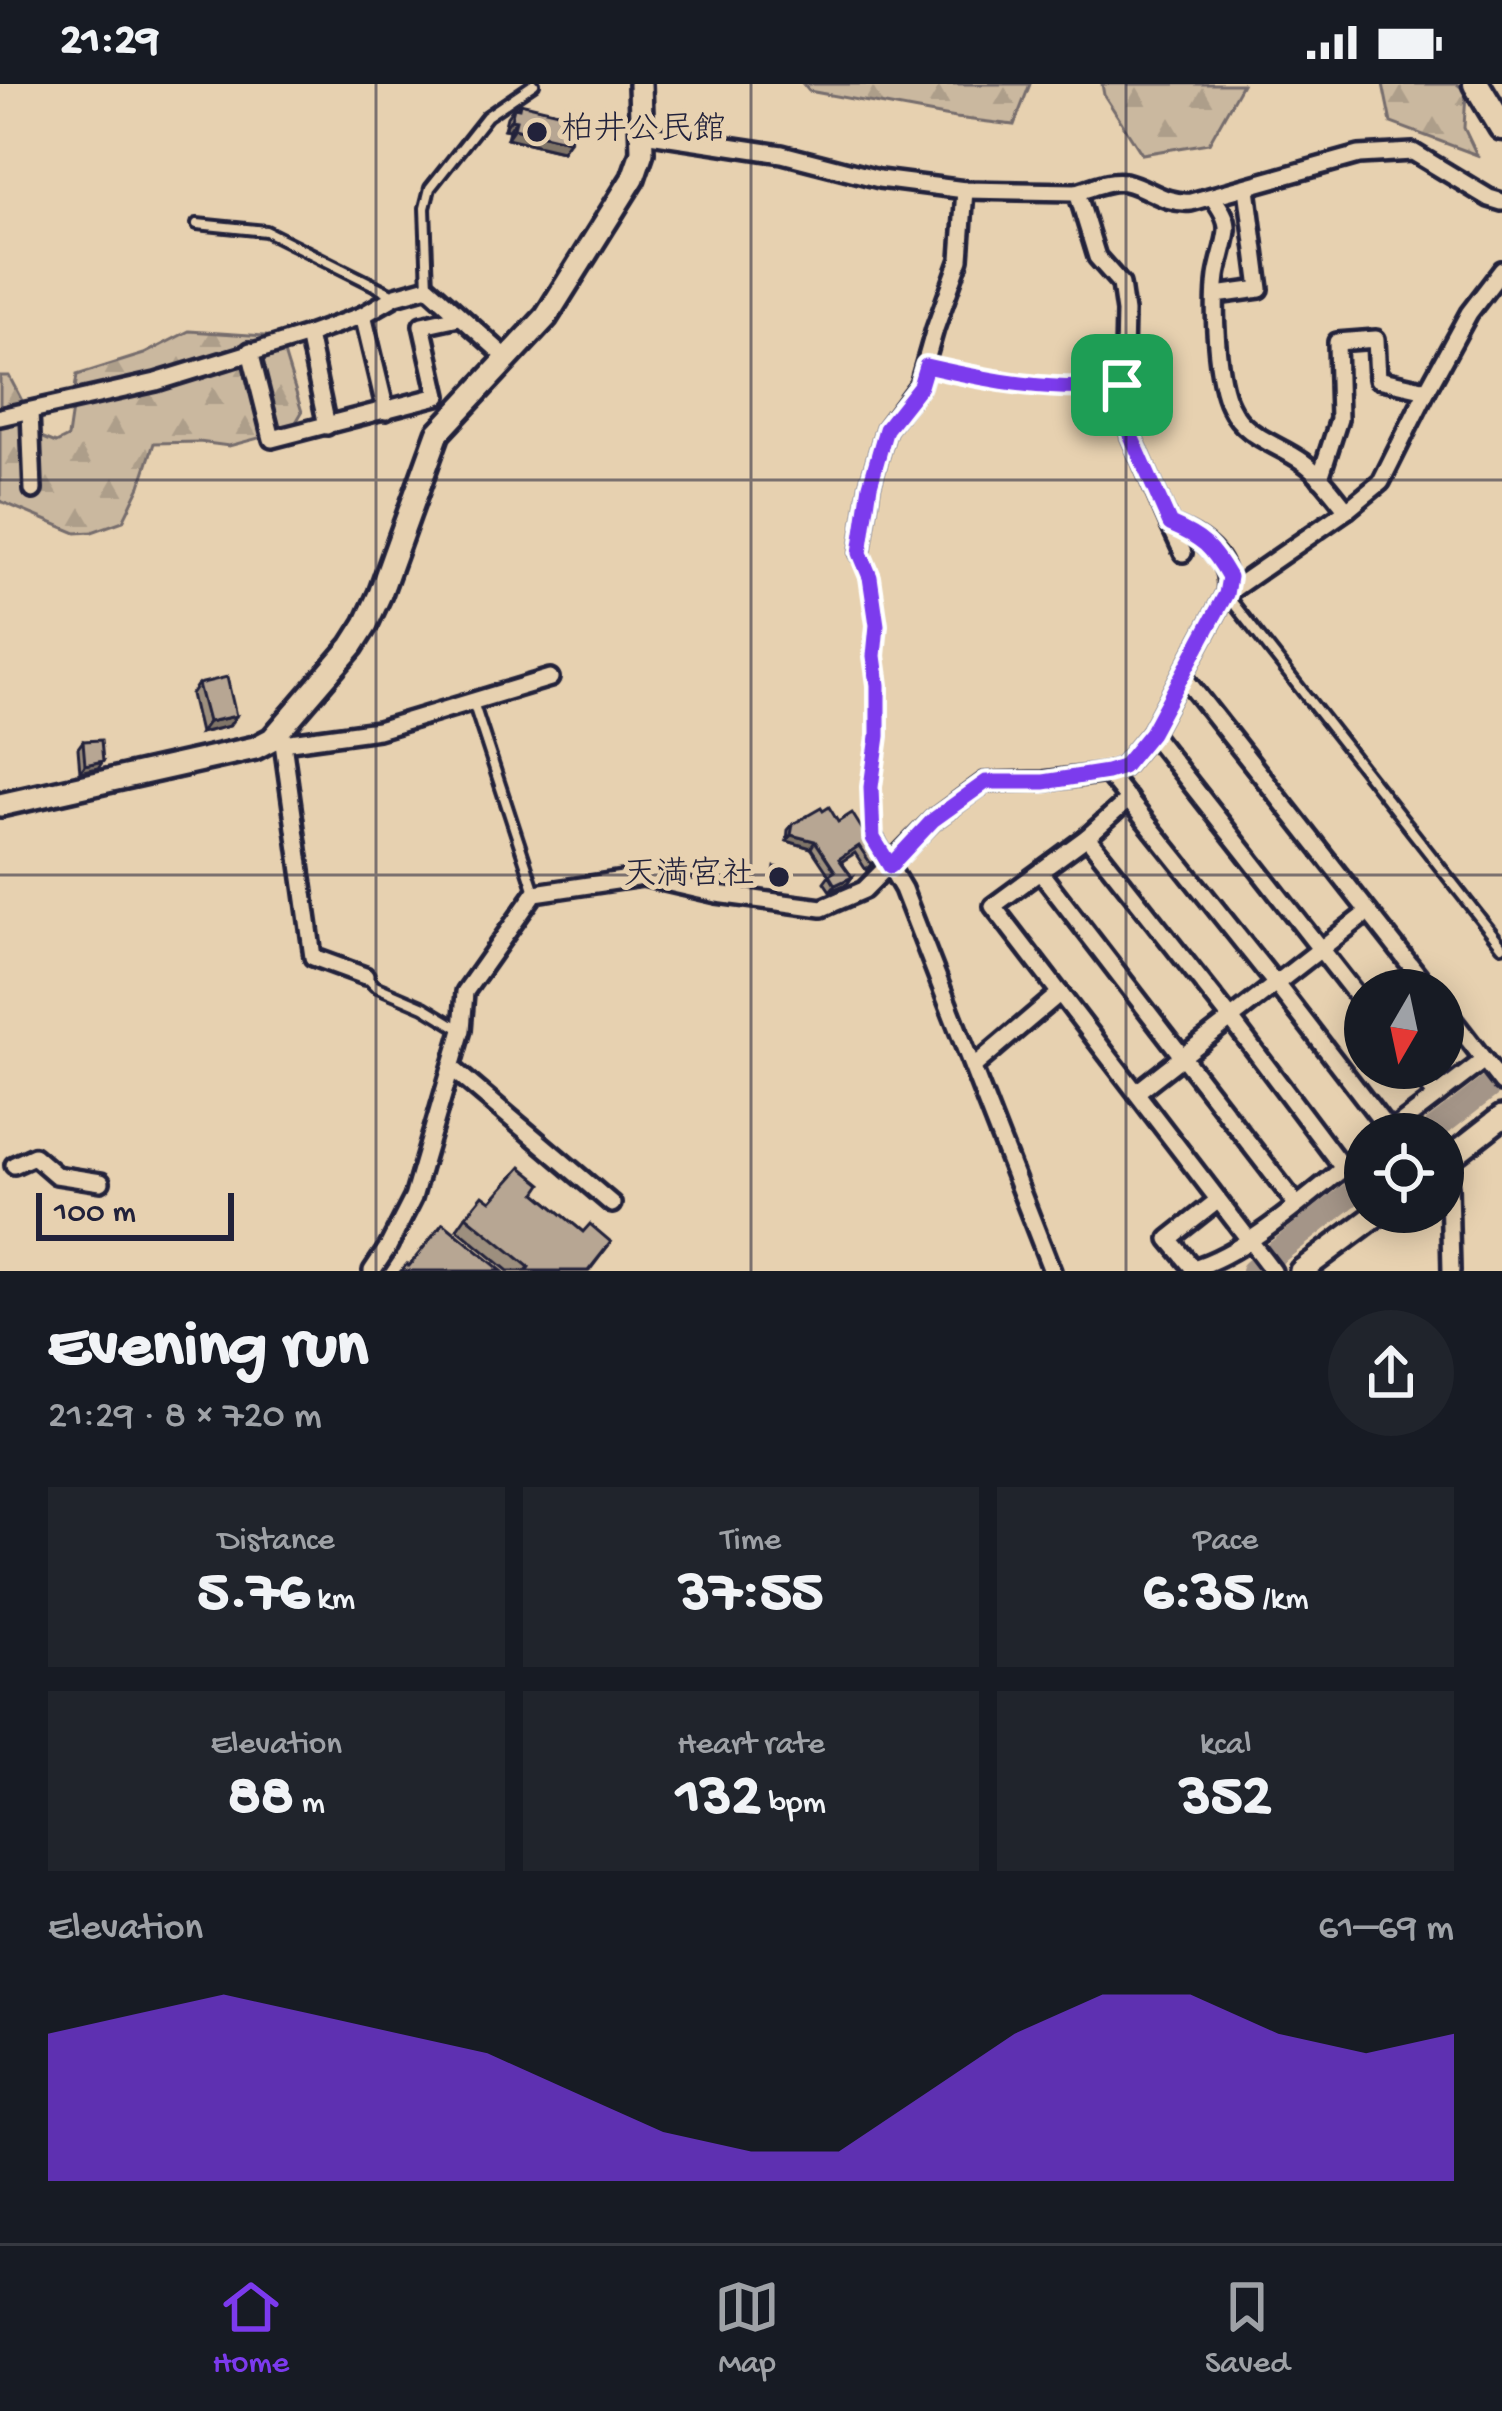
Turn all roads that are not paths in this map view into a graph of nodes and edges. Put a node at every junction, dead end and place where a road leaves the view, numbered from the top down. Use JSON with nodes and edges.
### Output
{"nodes":[{"id":1,"x":534,"y":84,"type":"edge"},
{"id":2,"x":640,"y":84,"type":"edge"},
{"id":3,"x":1476,"y":84,"type":"edge"},
{"id":4,"x":1502,"y":127,"type":"edge"},
{"id":5,"x":644,"y":133,"type":"junction"},
{"id":6,"x":1247,"y":188,"type":"junction"},
{"id":7,"x":965,"y":190,"type":"junction"},
{"id":8,"x":1077,"y":192,"type":"junction"},
{"id":9,"x":1212,"y":196,"type":"junction"},
{"id":10,"x":1502,"y":202,"type":"edge"},
{"id":11,"x":197,"y":224,"type":"dead end"},
{"id":12,"x":1502,"y":270,"type":"edge"},
{"id":13,"x":428,"y":287,"type":"junction"},
{"id":14,"x":1216,"y":295,"type":"junction"},
{"id":15,"x":396,"y":296,"type":"junction"},
{"id":16,"x":363,"y":315,"type":"junction"},
{"id":17,"x":459,"y":317,"type":"junction"},
{"id":18,"x":308,"y":335,"type":"junction"},
{"id":19,"x":250,"y":351,"type":"junction"},
{"id":20,"x":507,"y":358,"type":"junction"},
{"id":21,"x":926,"y":366,"type":"junction"},
{"id":22,"x":1122,"y":385,"type":"junction"},
{"id":23,"x":1427,"y":390,"type":"junction"},
{"id":24,"x":30,"y":411,"type":"junction"},
{"id":25,"x":386,"y":411,"type":"junction"},
{"id":26,"x":0,"y":417,"type":"edge"},
{"id":27,"x":327,"y":426,"type":"junction"},
{"id":28,"x":1320,"y":478,"type":"junction"},
{"id":29,"x":33,"y":490,"type":"dead end"},
{"id":30,"x":1347,"y":510,"type":"junction"},
{"id":31,"x":1170,"y":524,"type":"junction"},
{"id":32,"x":860,"y":553,"type":"joint"},
{"id":33,"x":1183,"y":554,"type":"dead end"},
{"id":34,"x":1226,"y":594,"type":"junction"},
{"id":35,"x":1183,"y":676,"type":"junction"},
{"id":36,"x":550,"y":678,"type":"dead end"},
{"id":37,"x":473,"y":702,"type":"junction"},
{"id":38,"x":1151,"y":733,"type":"junction"},
{"id":39,"x":277,"y":741,"type":"junction"},
{"id":40,"x":1107,"y":772,"type":"junction"},
{"id":41,"x":1129,"y":799,"type":"junction"},
{"id":42,"x":0,"y":805,"type":"edge"},
{"id":43,"x":1087,"y":837,"type":"junction"},
{"id":44,"x":873,"y":838,"type":"joint"},
{"id":45,"x":890,"y":866,"type":"junction"},
{"id":46,"x":1040,"y":872,"type":"junction"},
{"id":47,"x":535,"y":893,"type":"junction"},
{"id":48,"x":1368,"y":912,"type":"junction"},
{"id":49,"x":1502,"y":946,"type":"edge"},
{"id":50,"x":1320,"y":949,"type":"junction"},
{"id":51,"x":1413,"y":969,"type":"edge"},
{"id":52,"x":365,"y":976,"type":"joint"},
{"id":53,"x":1344,"y":979,"type":"edge"},
{"id":54,"x":1276,"y":984,"type":"junction"},
{"id":55,"x":1060,"y":993,"type":"junction"},
{"id":56,"x":1231,"y":1019,"type":"junction"},
{"id":57,"x":462,"y":1030,"type":"junction"},
{"id":58,"x":1464,"y":1034,"type":"edge"},
{"id":59,"x":1184,"y":1056,"type":"junction"},
{"id":60,"x":1487,"y":1063,"type":"junction"},
{"id":61,"x":452,"y":1067,"type":"junction"},
{"id":62,"x":973,"y":1067,"type":"junction"},
{"id":63,"x":1502,"y":1083,"type":"edge"},
{"id":64,"x":1430,"y":1089,"type":"edge"},
{"id":65,"x":1137,"y":1092,"type":"junction"},
{"id":66,"x":1436,"y":1096,"type":"junction"},
{"id":67,"x":1373,"y":1113,"type":"edge"},
{"id":68,"x":1414,"y":1113,"type":"edge"},
{"id":69,"x":1502,"y":1117,"type":"edge"},
{"id":70,"x":1464,"y":1147,"type":"edge"},
{"id":71,"x":14,"y":1165,"type":"dead end"},
{"id":72,"x":1343,"y":1168,"type":"joint"},
{"id":73,"x":101,"y":1182,"type":"dead end"},
{"id":74,"x":1217,"y":1201,"type":"junction"},
{"id":75,"x":612,"y":1204,"type":"dead end"},
{"id":76,"x":1296,"y":1204,"type":"junction"},
{"id":77,"x":1352,"y":1233,"type":"edge"},
{"id":78,"x":1450,"y":1233,"type":"edge"},
{"id":79,"x":1251,"y":1244,"type":"junction"},
{"id":80,"x":372,"y":1271,"type":"edge"},
{"id":81,"x":1052,"y":1271,"type":"edge"},
{"id":82,"x":1273,"y":1271,"type":"edge"},
{"id":83,"x":1301,"y":1271,"type":"edge"},
{"id":84,"x":1451,"y":1271,"type":"edge"}],
"edges":[{"from":1,"to":13,"type":"lane"},
{"from":2,"to":5,"type":"street"},
{"from":3,"to":4,"type":"main road"},
{"from":5,"to":7,"type":"street"},
{"from":5,"to":20,"type":"street"},
{"from":6,"to":9,"type":"street"},
{"from":6,"to":10,"type":"street"},
{"from":6,"to":14,"type":"street"},
{"from":7,"to":8,"type":"street"},
{"from":7,"to":21,"type":"street"},
{"from":8,"to":9,"type":"street"},
{"from":8,"to":22,"type":"street"},
{"from":9,"to":14,"type":"street"},
{"from":11,"to":15,"type":"lane"},
{"from":12,"to":23,"type":"street"},
{"from":13,"to":15,"type":"street"},
{"from":13,"to":17,"type":"street"},
{"from":14,"to":28,"type":"street"},
{"from":15,"to":16,"type":"street"},
{"from":16,"to":18,"type":"street"},
{"from":16,"to":25,"type":"street"},
{"from":17,"to":20,"type":"street"},
{"from":17,"to":25,"type":"street"},
{"from":18,"to":19,"type":"street"},
{"from":18,"to":27,"type":"street"},
{"from":19,"to":24,"type":"street"},
{"from":19,"to":27,"type":"street"},
{"from":20,"to":39,"type":"street"},
{"from":21,"to":22,"type":"lane"},
{"from":21,"to":32,"type":"street"},
{"from":22,"to":31,"type":"street"},
{"from":23,"to":28,"type":"street"},
{"from":23,"to":30,"type":"street"},
{"from":24,"to":26,"type":"street"},
{"from":24,"to":29,"type":"street"},
{"from":25,"to":27,"type":"street"},
{"from":28,"to":30,"type":"street"},
{"from":30,"to":34,"type":"street"},
{"from":31,"to":33,"type":"street"},
{"from":31,"to":34,"type":"street"},
{"from":32,"to":44,"type":"lane"},
{"from":34,"to":35,"type":"street"},
{"from":34,"to":49,"type":"lane"},
{"from":35,"to":38,"type":"street"},
{"from":35,"to":48,"type":"street"},
{"from":36,"to":37,"type":"street"},
{"from":37,"to":39,"type":"street"},
{"from":37,"to":47,"type":"lane"},
{"from":38,"to":40,"type":"street"},
{"from":38,"to":50,"type":"street"},
{"from":39,"to":42,"type":"street"},
{"from":39,"to":52,"type":"street"},
{"from":40,"to":41,"type":"street"},
{"from":40,"to":45,"type":"street"},
{"from":41,"to":43,"type":"street"},
{"from":41,"to":54,"type":"street"},
{"from":43,"to":46,"type":"street"},
{"from":43,"to":56,"type":"street"},
{"from":44,"to":45,"type":"street"},
{"from":45,"to":47,"type":"street"},
{"from":45,"to":62,"type":"street"},
{"from":46,"to":55,"type":"street"},
{"from":46,"to":59,"type":"street"},
{"from":47,"to":57,"type":"street"},
{"from":48,"to":50,"type":"street"},
{"from":48,"to":51,"type":"street"},
{"from":50,"to":53,"type":"street"},
{"from":50,"to":54,"type":"street"},
{"from":52,"to":57,"type":"lane"},
{"from":54,"to":56,"type":"street"},
{"from":54,"to":67,"type":"street"},
{"from":55,"to":62,"type":"street"},
{"from":55,"to":65,"type":"street"},
{"from":56,"to":59,"type":"street"},
{"from":56,"to":72,"type":"street"},
{"from":57,"to":61,"type":"street"},
{"from":58,"to":60,"type":"street"},
{"from":59,"to":65,"type":"street"},
{"from":59,"to":76,"type":"street"},
{"from":60,"to":63,"type":"street"},
{"from":60,"to":66,"type":"street"},
{"from":61,"to":75,"type":"street"},
{"from":61,"to":80,"type":"street"},
{"from":62,"to":81,"type":"street"},
{"from":64,"to":66,"type":"street"},
{"from":65,"to":74,"type":"street"},
{"from":66,"to":68,"type":"street"},
{"from":69,"to":70,"type":"street"},
{"from":71,"to":73,"type":"street"},
{"from":72,"to":76,"type":"street"},
{"from":74,"to":79,"type":"street"},
{"from":74,"to":79,"type":"street"},
{"from":76,"to":79,"type":"street"},
{"from":77,"to":83,"type":"street"},
{"from":78,"to":84,"type":"street"},
{"from":79,"to":82,"type":"street"}]}
